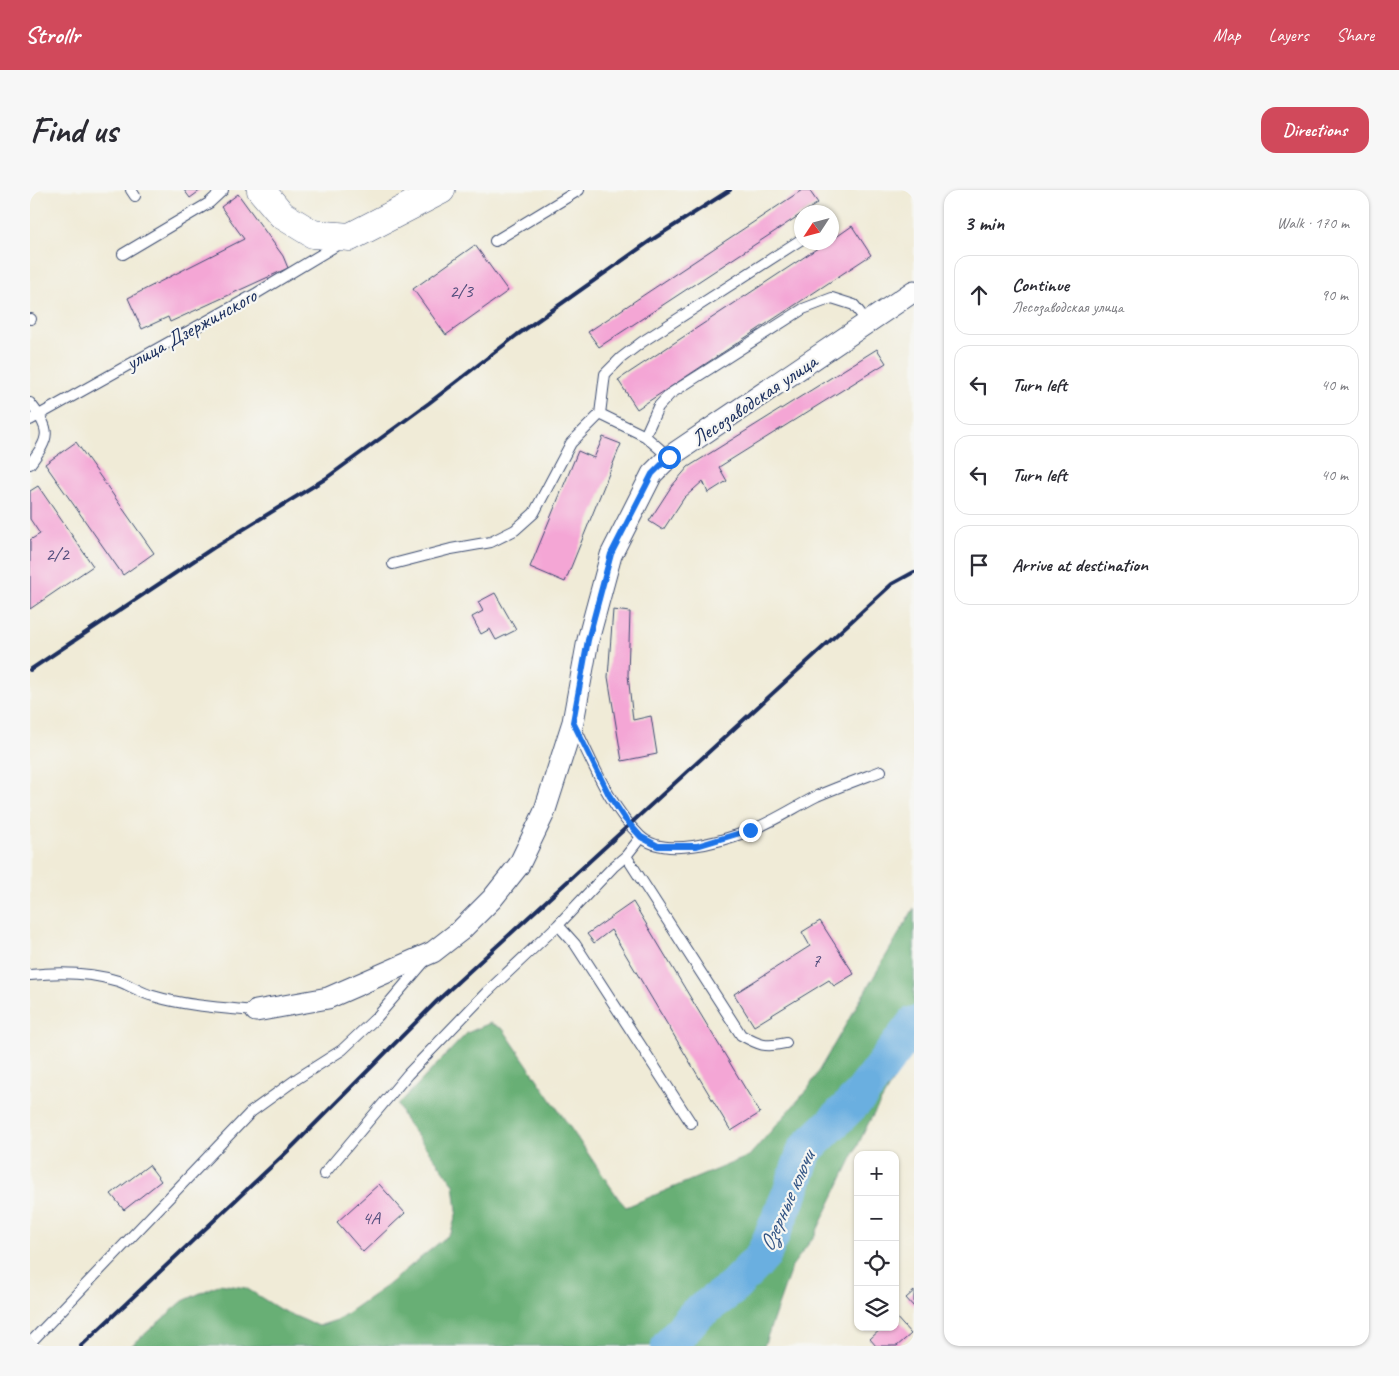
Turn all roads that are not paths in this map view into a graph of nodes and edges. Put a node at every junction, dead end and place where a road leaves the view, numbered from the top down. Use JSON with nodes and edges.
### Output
{"nodes":[{"id":1,"x":223,"y":190,"type":"edge"},
{"id":2,"x":261,"y":190,"type":"edge"},
{"id":3,"x":441,"y":190,"type":"edge"},
{"id":4,"x":579,"y":190,"type":"edge"},
{"id":5,"x":350,"y":237,"type":"junction"},
{"id":6,"x":495,"y":241,"type":"dead end"},
{"id":7,"x":794,"y":245,"type":"edge"},
{"id":8,"x":123,"y":254,"type":"dead end"},
{"id":9,"x":914,"y":291,"type":"edge"},
{"id":10,"x":868,"y":323,"type":"junction"},
{"id":11,"x":30,"y":403,"type":"edge"},
{"id":12,"x":600,"y":414,"type":"junction"},
{"id":13,"x":34,"y":417,"type":"edge"},
{"id":14,"x":645,"y":436,"type":"junction"},
{"id":15,"x":669,"y":457,"type":"junction"},
{"id":16,"x":30,"y":464,"type":"edge"},
{"id":17,"x":393,"y":564,"type":"dead end"},
{"id":18,"x":573,"y":722,"type":"junction"},
{"id":19,"x":881,"y":771,"type":"dead end"},
{"id":20,"x":641,"y":837,"type":"junction"},
{"id":21,"x":626,"y":856,"type":"junction"},
{"id":22,"x":558,"y":925,"type":"junction"},
{"id":23,"x":433,"y":952,"type":"junction"},
{"id":24,"x":30,"y":976,"type":"edge"},
{"id":25,"x":256,"y":1011,"type":"joint"},
{"id":26,"x":786,"y":1043,"type":"dead end"},
{"id":27,"x":691,"y":1123,"type":"dead end"},
{"id":28,"x":324,"y":1174,"type":"dead end"},
{"id":29,"x":30,"y":1343,"type":"edge"}],
"edges":[{"from":1,"to":8,"type":"lane"},
{"from":2,"to":5,"type":"street"},
{"from":3,"to":5,"type":"street","name":"улица Дзержинского"},
{"from":4,"to":6,"type":"lane"},
{"from":5,"to":13,"type":"lane","name":"улица Дзержинского"},
{"from":7,"to":12,"type":"lane"},
{"from":9,"to":10,"type":"street","name":"Лесозаводская улица"},
{"from":10,"to":14,"type":"lane"},
{"from":10,"to":15,"type":"street","name":"Лесозаводская улица"},
{"from":11,"to":13,"type":"lane"},
{"from":12,"to":14,"type":"lane"},
{"from":12,"to":17,"type":"lane"},
{"from":13,"to":16,"type":"lane"},
{"from":14,"to":15,"type":"lane"},
{"from":15,"to":18,"type":"street","name":"Лесозаводская улица"},
{"from":18,"to":20,"type":"lane"},
{"from":18,"to":23,"type":"street","name":"Лесозаводская улица"},
{"from":19,"to":20,"type":"lane"},
{"from":20,"to":21,"type":"lane"},
{"from":21,"to":22,"type":"lane"},
{"from":21,"to":26,"type":"lane"},
{"from":22,"to":27,"type":"lane"},
{"from":22,"to":28,"type":"lane"},
{"from":23,"to":25,"type":"street","name":"Лесозаводская улица"},
{"from":23,"to":29,"type":"lane"},
{"from":24,"to":25,"type":"lane"}]}
